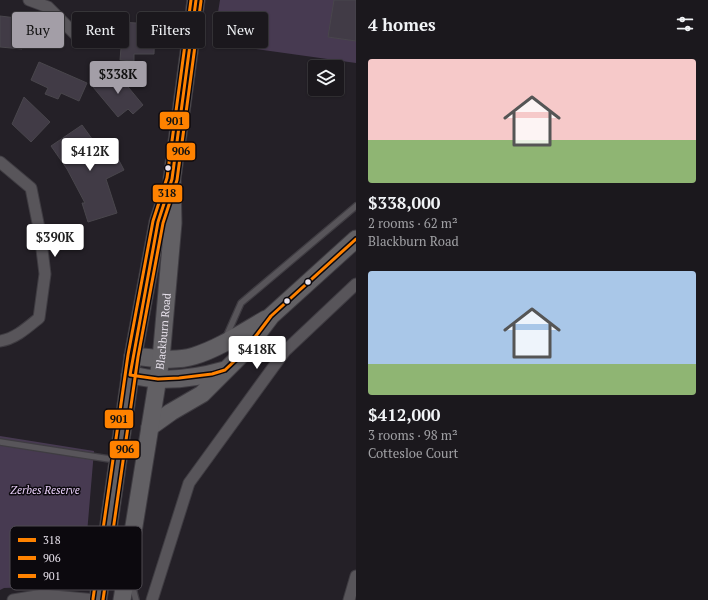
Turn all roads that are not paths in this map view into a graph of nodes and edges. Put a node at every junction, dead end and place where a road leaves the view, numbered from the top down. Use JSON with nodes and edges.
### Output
{"nodes":[{"id":1,"x":29,"y":0,"type":"edge"},
{"id":2,"x":196,"y":0,"type":"edge"},
{"id":3,"x":72,"y":30,"type":"edge"},
{"id":4,"x":0,"y":162,"type":"edge"},
{"id":5,"x":172,"y":180,"type":"junction"},
{"id":6,"x":356,"y":206,"type":"edge"},
{"id":7,"x":356,"y":239,"type":"edge"},
{"id":8,"x":356,"y":284,"type":"edge"},
{"id":9,"x":271,"y":316,"type":"junction"},
{"id":10,"x":0,"y":341,"type":"edge"},
{"id":11,"x":224,"y":343,"type":"junction"},
{"id":12,"x":133,"y":356,"type":"junction"},
{"id":13,"x":161,"y":359,"type":"junction"},
{"id":14,"x":225,"y":370,"type":"junction"},
{"id":15,"x":130,"y":375,"type":"junction"},
{"id":16,"x":158,"y":379,"type":"junction"},
{"id":17,"x":150,"y":427,"type":"junction"},
{"id":18,"x":0,"y":442,"type":"edge"},
{"id":19,"x":118,"y":461,"type":"junction"},
{"id":20,"x":108,"y":526,"type":"edge"},
{"id":21,"x":134,"y":526,"type":"edge"},
{"id":22,"x":356,"y":576,"type":"edge"},
{"id":23,"x":99,"y":590,"type":"edge"},
{"id":24,"x":124,"y":590,"type":"edge"},
{"id":25,"x":133,"y":590,"type":"edge"},
{"id":26,"x":13,"y":600,"type":"edge"},
{"id":27,"x":97,"y":600,"type":"edge"},
{"id":28,"x":122,"y":600,"type":"edge"},
{"id":29,"x":136,"y":600,"type":"edge"},
{"id":30,"x":152,"y":600,"type":"edge"},
{"id":31,"x":349,"y":600,"type":"edge"}],
"edges":[{"from":1,"to":3,"type":"street"},
{"from":2,"to":5,"type":"main road","name":"Blackburn Road"},
{"from":4,"to":10,"type":"street"},
{"from":5,"to":12,"type":"main road","name":"Blackburn Road"},
{"from":5,"to":13,"type":"main road","name":"Blackburn Road"},
{"from":6,"to":11,"type":"lane"},
{"from":7,"to":9,"type":"main road"},
{"from":8,"to":30,"type":"street"},
{"from":9,"to":11,"type":"main road"},
{"from":9,"to":14,"type":"main road"},
{"from":11,"to":13,"type":"main road"},
{"from":12,"to":13,"type":"main road"},
{"from":12,"to":15,"type":"main road","name":"Blackburn Road"},
{"from":13,"to":16,"type":"main road","name":"Blackburn Road"},
{"from":14,"to":16,"type":"main road"},
{"from":14,"to":17,"type":"main road"},
{"from":15,"to":16,"type":"main road"},
{"from":15,"to":19,"type":"main road","name":"Blackburn Road"},
{"from":16,"to":17,"type":"main road","name":"Blackburn Road"},
{"from":17,"to":21,"type":"main road","name":"Blackburn Road"},
{"from":18,"to":19,"type":"lane"},
{"from":19,"to":20,"type":"main road","name":"Blackburn Road"},
{"from":22,"to":31,"type":"street"},
{"from":23,"to":27,"type":"main road","name":"Blackburn Road"},
{"from":24,"to":28,"type":"main road","name":"Blackburn Road"},
{"from":25,"to":29,"type":"lane"},
{"from":26,"to":27,"type":"street"}]}
